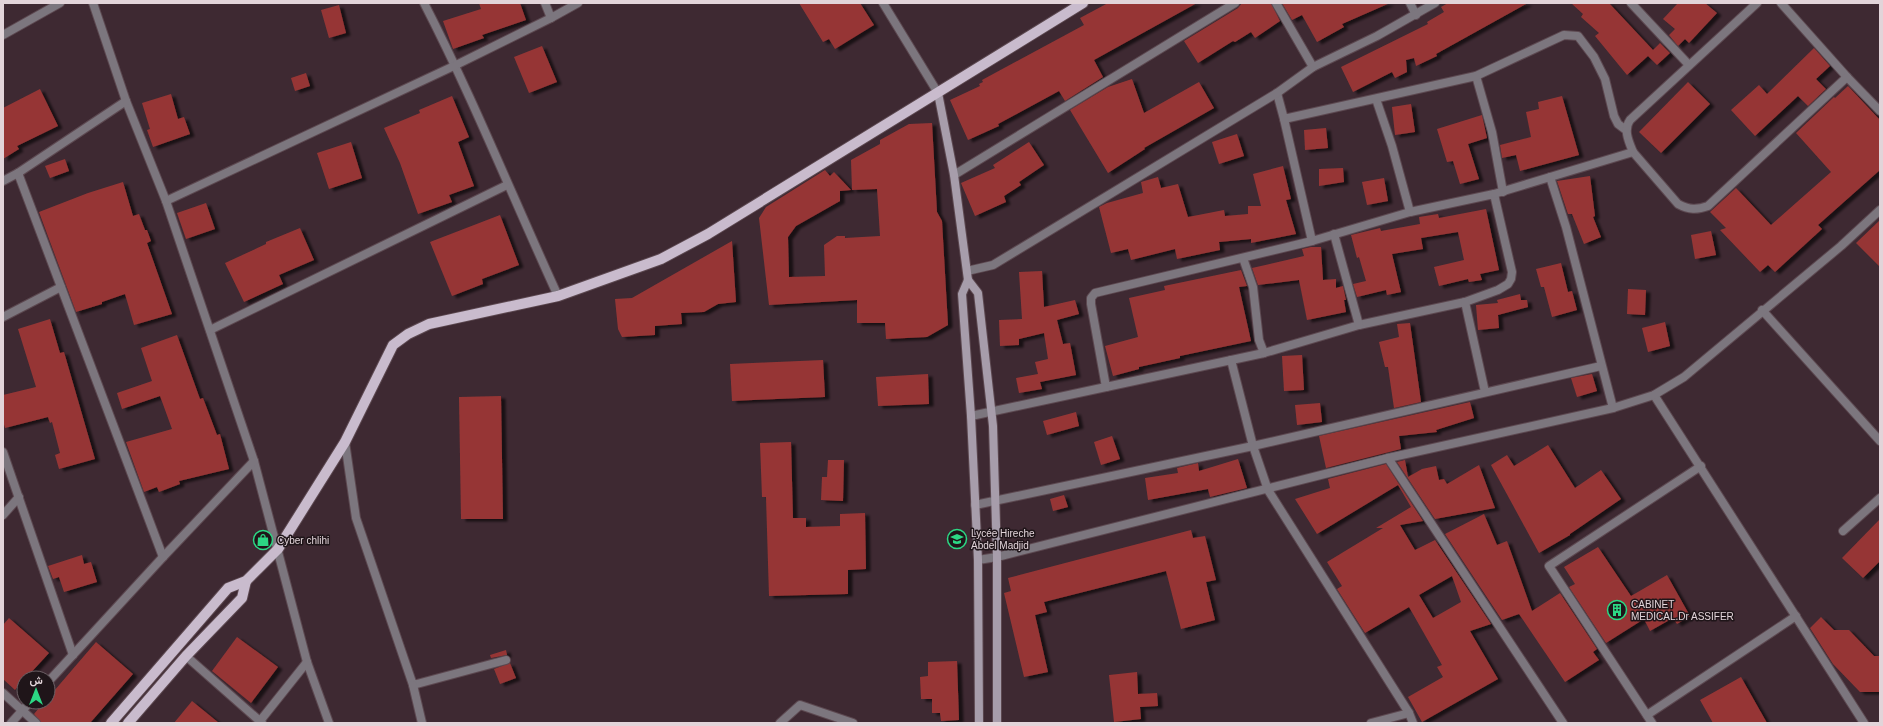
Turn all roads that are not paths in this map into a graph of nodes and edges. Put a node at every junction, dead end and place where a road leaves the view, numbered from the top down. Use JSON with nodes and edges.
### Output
{"nodes":[{"id":1,"x":60,"y":3,"type":"edge"},
{"id":2,"x":93,"y":3,"type":"edge"},
{"id":3,"x":424,"y":3,"type":"edge"},
{"id":4,"x":545,"y":3,"type":"edge"},
{"id":5,"x":578,"y":3,"type":"edge"},
{"id":6,"x":883,"y":3,"type":"edge"},
{"id":7,"x":1083,"y":3,"type":"edge"},
{"id":8,"x":1235,"y":3,"type":"edge"},
{"id":9,"x":1276,"y":3,"type":"edge"},
{"id":10,"x":1410,"y":3,"type":"edge"},
{"id":11,"x":1435,"y":3,"type":"edge"},
{"id":12,"x":1631,"y":3,"type":"edge"},
{"id":13,"x":1757,"y":3,"type":"edge"},
{"id":14,"x":1781,"y":3,"type":"edge"},
{"id":15,"x":1416,"y":15,"type":"junction"},
{"id":16,"x":551,"y":18,"type":"junction"},
{"id":17,"x":3,"y":35,"type":"edge"},
{"id":18,"x":456,"y":65,"type":"junction"},
{"id":19,"x":1689,"y":65,"type":"junction"},
{"id":20,"x":1313,"y":67,"type":"junction"},
{"id":21,"x":1476,"y":76,"type":"junction"},
{"id":22,"x":1847,"y":78,"type":"junction"},
{"id":23,"x":938,"y":93,"type":"junction"},
{"id":24,"x":1277,"y":93,"type":"junction"},
{"id":25,"x":1376,"y":99,"type":"junction"},
{"id":26,"x":126,"y":101,"type":"junction"},
{"id":27,"x":1880,"y":111,"type":"edge"},
{"id":28,"x":1284,"y":119,"type":"junction"},
{"id":29,"x":1626,"y":130,"type":"junction"},
{"id":30,"x":1633,"y":152,"type":"junction"},
{"id":31,"x":18,"y":173,"type":"junction"},
{"id":32,"x":954,"y":175,"type":"junction"},
{"id":33,"x":1550,"y":177,"type":"junction"},
{"id":34,"x":3,"y":181,"type":"edge"},
{"id":35,"x":507,"y":185,"type":"junction"},
{"id":36,"x":1503,"y":192,"type":"junction"},
{"id":37,"x":1494,"y":194,"type":"junction"},
{"id":38,"x":166,"y":201,"type":"junction"},
{"id":39,"x":1880,"y":210,"type":"edge"},
{"id":40,"x":1410,"y":212,"type":"junction"},
{"id":41,"x":1334,"y":234,"type":"junction"},
{"id":42,"x":1312,"y":241,"type":"junction"},
{"id":43,"x":1243,"y":258,"type":"junction"},
{"id":44,"x":967,"y":276,"type":"junction"},
{"id":45,"x":61,"y":287,"type":"junction"},
{"id":46,"x":558,"y":296,"type":"junction"},
{"id":47,"x":1465,"y":302,"type":"junction"},
{"id":48,"x":1762,"y":310,"type":"junction"},
{"id":49,"x":3,"y":317,"type":"edge"},
{"id":50,"x":1359,"y":326,"type":"junction"},
{"id":51,"x":210,"y":330,"type":"junction"},
{"id":52,"x":1264,"y":353,"type":"junction"},
{"id":53,"x":1231,"y":360,"type":"junction"},
{"id":54,"x":1601,"y":366,"type":"junction"},
{"id":55,"x":1106,"y":387,"type":"junction"},
{"id":56,"x":1485,"y":392,"type":"junction"},
{"id":57,"x":1654,"y":395,"type":"junction"},
{"id":58,"x":1613,"y":408,"type":"junction"},
{"id":59,"x":992,"y":412,"type":"junction"},
{"id":60,"x":971,"y":416,"type":"junction"},
{"id":61,"x":1880,"y":441,"type":"edge"},
{"id":62,"x":345,"y":442,"type":"junction"},
{"id":63,"x":1253,"y":446,"type":"junction"},
{"id":64,"x":3,"y":452,"type":"edge"},
{"id":65,"x":1388,"y":458,"type":"junction"},
{"id":66,"x":254,"y":461,"type":"junction"},
{"id":67,"x":1701,"y":466,"type":"junction"},
{"id":68,"x":1268,"y":490,"type":"junction"},
{"id":69,"x":19,"y":497,"type":"junction"},
{"id":70,"x":1880,"y":498,"type":"edge"},
{"id":71,"x":996,"y":502,"type":"junction"},
{"id":72,"x":975,"y":505,"type":"junction"},
{"id":73,"x":3,"y":515,"type":"edge"},
{"id":74,"x":1843,"y":531,"type":"dead end"},
{"id":75,"x":278,"y":549,"type":"junction"},
{"id":76,"x":162,"y":557,"type":"junction"},
{"id":77,"x":997,"y":557,"type":"junction"},
{"id":78,"x":978,"y":560,"type":"junction"},
{"id":79,"x":246,"y":581,"type":"junction"},
{"id":80,"x":1796,"y":616,"type":"junction"},
{"id":81,"x":73,"y":655,"type":"junction"},
{"id":82,"x":186,"y":656,"type":"junction"},
{"id":83,"x":506,"y":660,"type":"dead end"},
{"id":84,"x":307,"y":662,"type":"junction"},
{"id":85,"x":56,"y":673,"type":"edge"},
{"id":86,"x":413,"y":685,"type":"junction"},
{"id":87,"x":3,"y":693,"type":"edge"},
{"id":88,"x":16,"y":704,"type":"edge"},
{"id":89,"x":23,"y":710,"type":"joint"},
{"id":90,"x":1409,"y":713,"type":"junction"},
{"id":91,"x":1647,"y":715,"type":"junction"},
{"id":92,"x":261,"y":722,"type":"edge"},
{"id":93,"x":11,"y":723,"type":"edge"},
{"id":94,"x":36,"y":723,"type":"edge"},
{"id":95,"x":111,"y":723,"type":"edge"},
{"id":96,"x":128,"y":723,"type":"edge"},
{"id":97,"x":328,"y":723,"type":"edge"},
{"id":98,"x":422,"y":723,"type":"edge"},
{"id":99,"x":780,"y":723,"type":"edge"},
{"id":100,"x":852,"y":723,"type":"edge"},
{"id":101,"x":979,"y":723,"type":"edge"},
{"id":102,"x":997,"y":723,"type":"edge"},
{"id":103,"x":1371,"y":723,"type":"edge"},
{"id":104,"x":1413,"y":723,"type":"edge"},
{"id":105,"x":1563,"y":723,"type":"edge"},
{"id":106,"x":1652,"y":723,"type":"edge"},
{"id":107,"x":1864,"y":723,"type":"edge"}],
"edges":[{"from":1,"to":17,"type":"street"},
{"from":2,"to":26,"type":"street"},
{"from":3,"to":18,"type":"street"},
{"from":4,"to":16,"type":"street"},
{"from":5,"to":16,"type":"street"},
{"from":6,"to":23,"type":"street"},
{"from":7,"to":23,"type":"main road"},
{"from":8,"to":32,"type":"street"},
{"from":9,"to":20,"type":"street"},
{"from":10,"to":15,"type":"street"},
{"from":11,"to":15,"type":"street"},
{"from":12,"to":19,"type":"street"},
{"from":13,"to":19,"type":"street"},
{"from":14,"to":22,"type":"street"},
{"from":15,"to":20,"type":"street"},
{"from":16,"to":18,"type":"street"},
{"from":18,"to":35,"type":"street"},
{"from":18,"to":38,"type":"street"},
{"from":19,"to":29,"type":"street"},
{"from":20,"to":24,"type":"street"},
{"from":21,"to":25,"type":"street"},
{"from":21,"to":29,"type":"street"},
{"from":21,"to":36,"type":"street"},
{"from":22,"to":27,"type":"street"},
{"from":22,"to":30,"type":"street"},
{"from":23,"to":32,"type":"street"},
{"from":23,"to":46,"type":"main road"},
{"from":24,"to":28,"type":"street"},
{"from":24,"to":44,"type":"street"},
{"from":25,"to":28,"type":"street"},
{"from":25,"to":40,"type":"street"},
{"from":26,"to":31,"type":"street"},
{"from":26,"to":38,"type":"street"},
{"from":28,"to":42,"type":"street"},
{"from":29,"to":30,"type":"street"},
{"from":30,"to":33,"type":"street"},
{"from":31,"to":34,"type":"street"},
{"from":31,"to":45,"type":"street"},
{"from":32,"to":44,"type":"street"},
{"from":33,"to":36,"type":"street"},
{"from":33,"to":54,"type":"street"},
{"from":35,"to":46,"type":"street"},
{"from":35,"to":51,"type":"street"},
{"from":36,"to":37,"type":"street"},
{"from":37,"to":40,"type":"street"},
{"from":37,"to":47,"type":"street"},
{"from":38,"to":51,"type":"street"},
{"from":39,"to":48,"type":"street"},
{"from":40,"to":41,"type":"street"},
{"from":41,"to":42,"type":"street"},
{"from":41,"to":50,"type":"street"},
{"from":42,"to":43,"type":"street"},
{"from":43,"to":52,"type":"street"},
{"from":43,"to":55,"type":"street"},
{"from":44,"to":59,"type":"street"},
{"from":44,"to":60,"type":"street"},
{"from":45,"to":49,"type":"street"},
{"from":45,"to":76,"type":"street"},
{"from":46,"to":62,"type":"main road"},
{"from":47,"to":50,"type":"street"},
{"from":47,"to":56,"type":"street"},
{"from":48,"to":57,"type":"street"},
{"from":48,"to":61,"type":"street"},
{"from":50,"to":52,"type":"street"},
{"from":51,"to":66,"type":"street"},
{"from":52,"to":53,"type":"street"},
{"from":53,"to":55,"type":"street"},
{"from":53,"to":63,"type":"street"},
{"from":54,"to":56,"type":"street"},
{"from":54,"to":58,"type":"street"},
{"from":55,"to":59,"type":"street"},
{"from":56,"to":63,"type":"street"},
{"from":57,"to":58,"type":"street"},
{"from":57,"to":67,"type":"street"},
{"from":58,"to":65,"type":"street"},
{"from":59,"to":60,"type":"street"},
{"from":59,"to":71,"type":"street"},
{"from":60,"to":72,"type":"street"},
{"from":62,"to":75,"type":"main road"},
{"from":62,"to":86,"type":"street"},
{"from":63,"to":68,"type":"street"},
{"from":63,"to":71,"type":"street"},
{"from":64,"to":69,"type":"street"},
{"from":65,"to":68,"type":"street"},
{"from":65,"to":105,"type":"street"},
{"from":66,"to":75,"type":"street"},
{"from":66,"to":76,"type":"street"},
{"from":67,"to":80,"type":"street"},
{"from":67,"to":91,"type":"street"},
{"from":68,"to":77,"type":"street"},
{"from":68,"to":90,"type":"street"},
{"from":69,"to":73,"type":"street"},
{"from":69,"to":81,"type":"street"},
{"from":70,"to":74,"type":"street"},
{"from":71,"to":72,"type":"street"},
{"from":71,"to":77,"type":"street"},
{"from":72,"to":78,"type":"street"},
{"from":75,"to":79,"type":"main road"},
{"from":75,"to":84,"type":"street"},
{"from":76,"to":81,"type":"street"},
{"from":77,"to":78,"type":"street"},
{"from":77,"to":102,"type":"street"},
{"from":78,"to":101,"type":"street"},
{"from":79,"to":82,"type":"main road"},
{"from":79,"to":95,"type":"main road"},
{"from":80,"to":91,"type":"street"},
{"from":80,"to":107,"type":"street"},
{"from":81,"to":85,"type":"street"},
{"from":82,"to":92,"type":"street"},
{"from":82,"to":96,"type":"main road"},
{"from":83,"to":86,"type":"street"},
{"from":84,"to":92,"type":"street"},
{"from":84,"to":97,"type":"street"},
{"from":86,"to":98,"type":"street"},
{"from":87,"to":88,"type":"street"},
{"from":89,"to":93,"type":"street"},
{"from":89,"to":94,"type":"street"},
{"from":90,"to":103,"type":"street"},
{"from":90,"to":104,"type":"street"},
{"from":91,"to":106,"type":"street"},
{"from":99,"to":100,"type":"street"}]}
